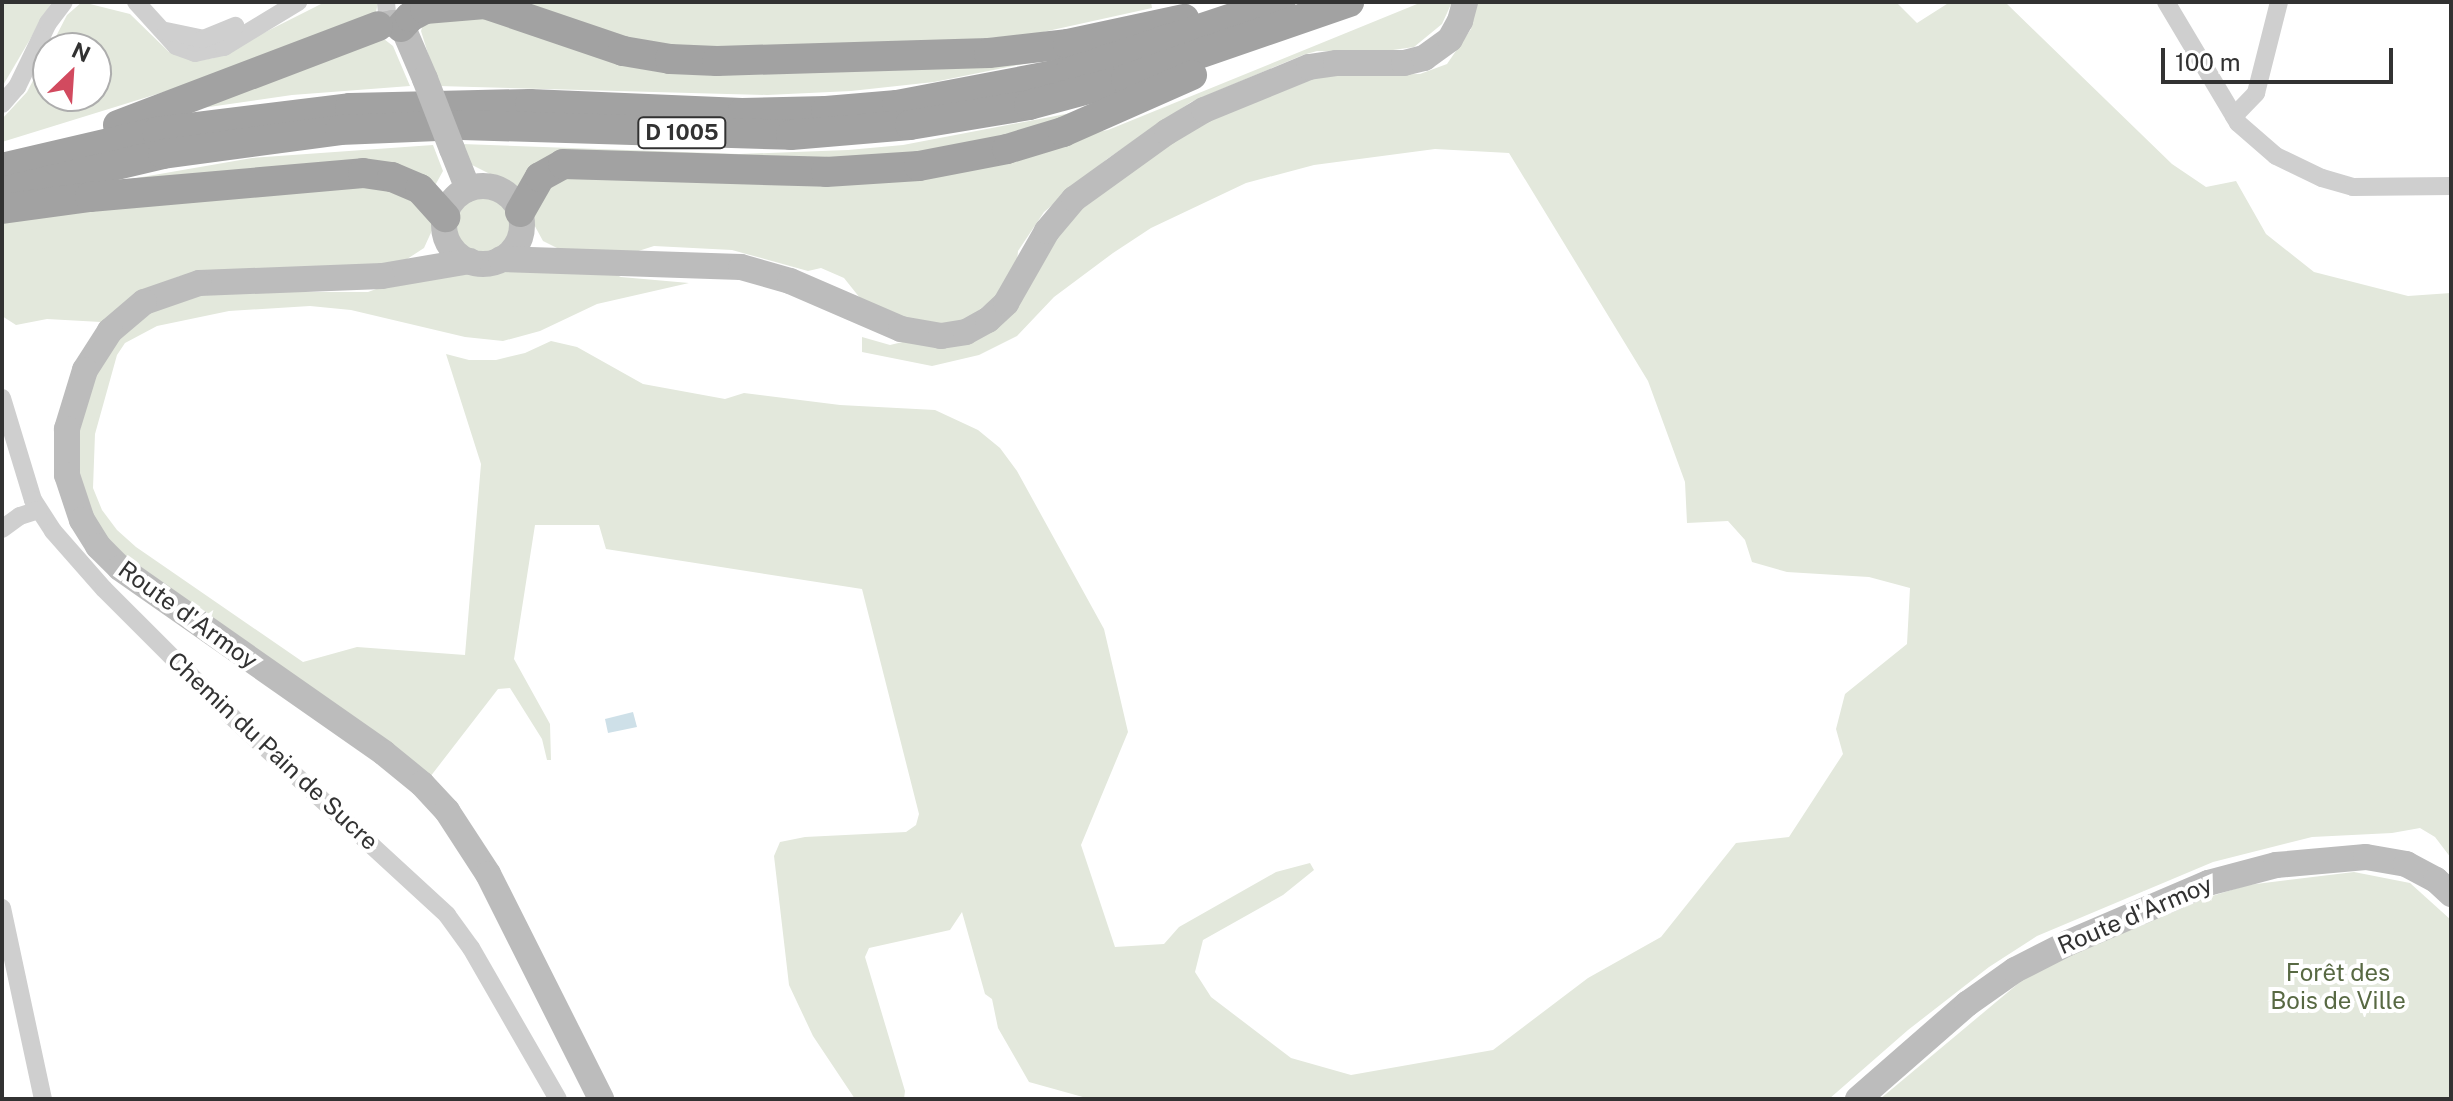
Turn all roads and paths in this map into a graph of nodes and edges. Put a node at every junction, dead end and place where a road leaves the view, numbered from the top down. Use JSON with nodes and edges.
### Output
{"nodes":[{"id":1,"x":64,"y":2,"type":"edge"},
{"id":2,"x":136,"y":2,"type":"edge"},
{"id":3,"x":274,"y":2,"type":"edge"},
{"id":4,"x":298,"y":2,"type":"edge"},
{"id":5,"x":1257,"y":2,"type":"edge"},
{"id":6,"x":1281,"y":2,"type":"edge"},
{"id":7,"x":1350,"y":2,"type":"edge"},
{"id":8,"x":1465,"y":2,"type":"edge"},
{"id":9,"x":2166,"y":2,"type":"edge"},
{"id":10,"x":2279,"y":2,"type":"edge"},
{"id":11,"x":390,"y":16,"type":"edge"},
{"id":12,"x":163,"y":30,"type":"junction"},
{"id":13,"x":2,"y":104,"type":"edge"},
{"id":14,"x":2234,"y":116,"type":"junction"},
{"id":15,"x":2,"y":167,"type":"edge"},
{"id":16,"x":2451,"y":186,"type":"edge"},
{"id":17,"x":468,"y":189,"type":"junction"},
{"id":18,"x":2,"y":192,"type":"edge"},
{"id":19,"x":2,"y":209,"type":"edge"},
{"id":20,"x":521,"y":220,"type":"junction"},
{"id":21,"x":445,"y":224,"type":"junction"},
{"id":22,"x":501,"y":259,"type":"junction"},
{"id":23,"x":470,"y":261,"type":"junction"},
{"id":24,"x":572,"y":261,"type":"junction"},
{"id":25,"x":401,"y":272,"type":"junction"},
{"id":26,"x":2,"y":398,"type":"edge"},
{"id":27,"x":38,"y":510,"type":"junction"},
{"id":28,"x":2,"y":529,"type":"edge"},
{"id":29,"x":2451,"y":894,"type":"edge"},
{"id":30,"x":2,"y":908,"type":"edge"},
{"id":31,"x":43,"y":1099,"type":"edge"},
{"id":32,"x":558,"y":1099,"type":"edge"},
{"id":33,"x":601,"y":1099,"type":"edge"},
{"id":34,"x":1858,"y":1099,"type":"edge"}],
"edges":[{"from":1,"to":13,"type":"street"},
{"from":2,"to":12,"type":"street"},
{"from":3,"to":12,"type":"street"},
{"from":4,"to":12,"type":"street"},
{"from":5,"to":11,"type":"highway","number":"D 1005"},
{"from":6,"to":15,"type":"highway","number":"D 1005"},
{"from":7,"to":18,"type":"highway","number":"D 1005"},
{"from":7,"to":20,"type":"highway","number":"D 1005"},
{"from":8,"to":24,"type":"main road"},
{"from":9,"to":14,"type":"street"},
{"from":10,"to":14,"type":"street"},
{"from":11,"to":15,"type":"highway","number":"D 1005"},
{"from":11,"to":17,"type":"main road","bridge":true},
{"from":14,"to":16,"type":"street"},
{"from":17,"to":20,"type":"main road"},
{"from":17,"to":21,"type":"main road"},
{"from":19,"to":21,"type":"highway"},
{"from":20,"to":22,"type":"main road"},
{"from":20,"to":24,"type":"main road"},
{"from":21,"to":23,"type":"main road"},
{"from":21,"to":25,"type":"main road","name":"Route d'Armoy"},
{"from":22,"to":23,"type":"main road"},
{"from":22,"to":24,"type":"main road"},
{"from":23,"to":25,"type":"main road","name":"Route d'Armoy"},
{"from":25,"to":33,"type":"main road","name":"Route d'Armoy"},
{"from":26,"to":27,"type":"street","name":"Chemin du Pain de Sucre"},
{"from":27,"to":28,"type":"street"},
{"from":27,"to":32,"type":"street","name":"Chemin du Pain de Sucre"},
{"from":29,"to":34,"type":"main road","name":"Route d'Armoy"},
{"from":30,"to":31,"type":"street"}]}
